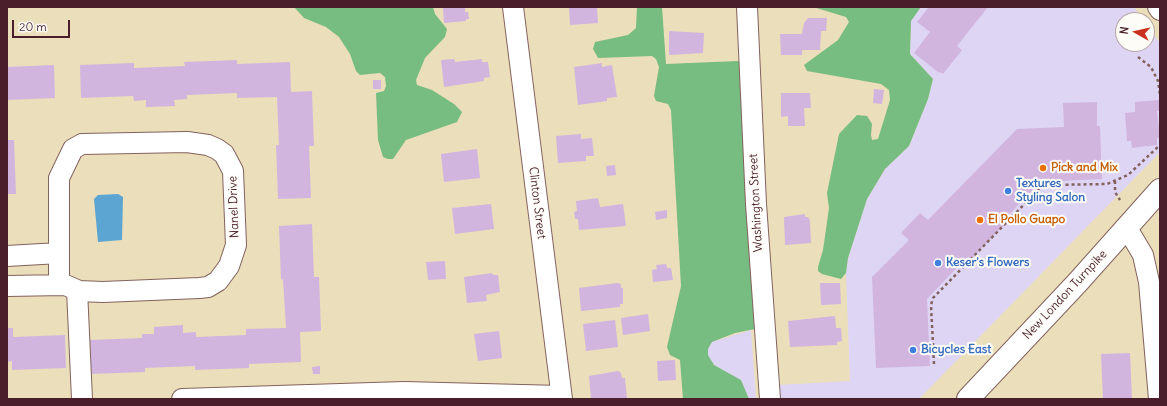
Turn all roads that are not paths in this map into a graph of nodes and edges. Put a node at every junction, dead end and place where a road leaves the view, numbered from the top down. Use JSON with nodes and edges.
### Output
{"nodes":[{"id":1,"x":513,"y":7,"type":"edge"},
{"id":2,"x":747,"y":7,"type":"edge"},
{"id":3,"x":1158,"y":7,"type":"edge"},
{"id":4,"x":1160,"y":10,"type":"edge"},
{"id":5,"x":1160,"y":190,"type":"edge"},
{"id":6,"x":1127,"y":228,"type":"junction"},
{"id":7,"x":59,"y":253,"type":"junction"},
{"id":8,"x":7,"y":256,"type":"edge"},
{"id":9,"x":7,"y":286,"type":"edge"},
{"id":10,"x":70,"y":288,"type":"junction"},
{"id":11,"x":562,"y":398,"type":"edge"},
{"id":12,"x":82,"y":399,"type":"edge"},
{"id":13,"x":182,"y":399,"type":"edge"},
{"id":14,"x":770,"y":399,"type":"edge"},
{"id":15,"x":968,"y":399,"type":"edge"},
{"id":16,"x":1159,"y":399,"type":"edge"}],
"edges":[{"from":1,"to":11,"type":"street","name":"Clinton Street"},
{"from":2,"to":14,"type":"street","name":"Washington Street"},
{"from":3,"to":4,"type":"street"},
{"from":5,"to":6,"type":"main road","name":"New London Turnpike"},
{"from":6,"to":15,"type":"main road","name":"New London Turnpike"},
{"from":6,"to":16,"type":"street"},
{"from":7,"to":8,"type":"street"},
{"from":7,"to":10,"type":"street","name":"Nanel Drive"},
{"from":7,"to":10,"type":"street","name":"Nanel Drive"},
{"from":9,"to":10,"type":"street","name":"Nanel Drive"},
{"from":10,"to":12,"type":"street","name":"Nanel Drive"},
{"from":11,"to":13,"type":"street"}]}
